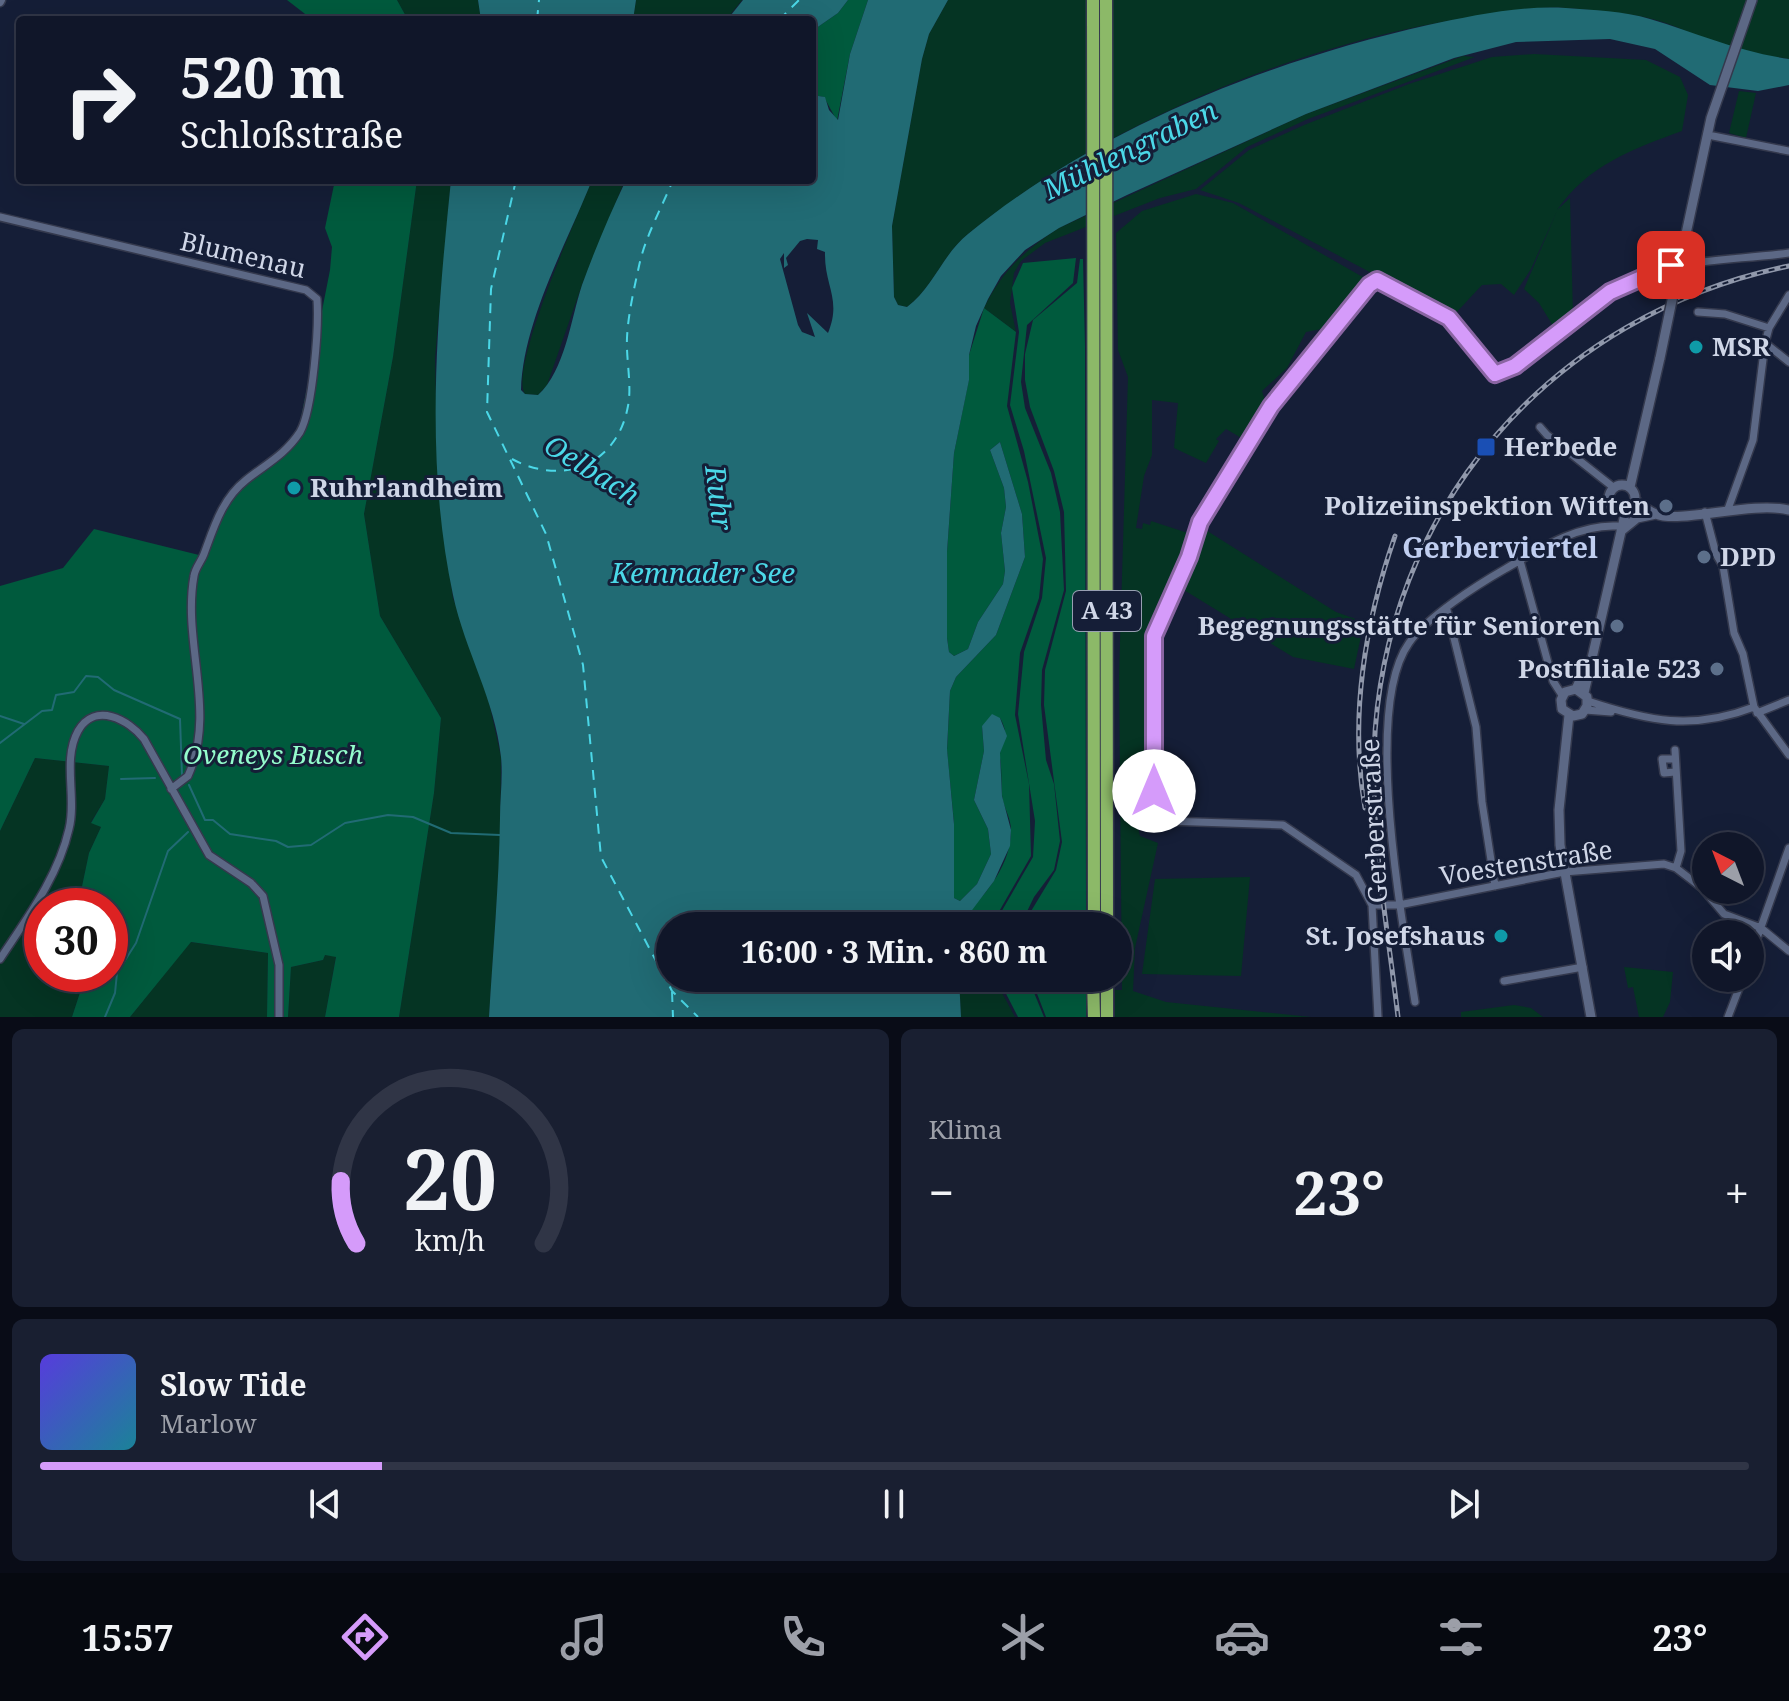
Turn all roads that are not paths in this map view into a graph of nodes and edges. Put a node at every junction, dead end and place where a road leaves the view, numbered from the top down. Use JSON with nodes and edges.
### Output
{"nodes":[{"id":1,"x":1093,"y":0,"type":"edge"},
{"id":2,"x":1106,"y":0,"type":"edge"},
{"id":3,"x":1752,"y":0,"type":"edge"},
{"id":4,"x":1713,"y":136,"type":"dead end"},
{"id":5,"x":1789,"y":151,"type":"edge"},
{"id":6,"x":0,"y":217,"type":"edge"},
{"id":7,"x":1789,"y":253,"type":"edge"},
{"id":8,"x":1789,"y":295,"type":"edge"},
{"id":9,"x":1100,"y":299,"type":"junction"},
{"id":10,"x":1698,"y":312,"type":"dead end"},
{"id":11,"x":1769,"y":328,"type":"junction"},
{"id":12,"x":1765,"y":343,"type":"junction"},
{"id":13,"x":1789,"y":362,"type":"edge"},
{"id":14,"x":1540,"y":427,"type":"dead end"},
{"id":15,"x":1621,"y":486,"type":"junction"},
{"id":16,"x":1626,"y":507,"type":"junction"},
{"id":17,"x":1728,"y":509,"type":"junction"},
{"id":18,"x":1789,"y":510,"type":"edge"},
{"id":19,"x":1705,"y":512,"type":"junction"},
{"id":20,"x":1653,"y":515,"type":"junction"},
{"id":21,"x":1619,"y":528,"type":"junction"},
{"id":22,"x":1520,"y":561,"type":"junction"},
{"id":23,"x":1447,"y":610,"type":"junction"},
{"id":24,"x":1562,"y":695,"type":"junction"},
{"id":25,"x":1789,"y":700,"type":"edge"},
{"id":26,"x":1580,"y":704,"type":"junction"},
{"id":27,"x":1755,"y":710,"type":"junction"},
{"id":28,"x":1789,"y":755,"type":"edge"},
{"id":29,"x":1675,"y":772,"type":"junction"},
{"id":30,"x":171,"y":789,"type":"junction"},
{"id":31,"x":1789,"y":848,"type":"edge"},
{"id":32,"x":1676,"y":868,"type":"junction"},
{"id":33,"x":1564,"y":872,"type":"junction"},
{"id":34,"x":1495,"y":886,"type":"junction"},
{"id":35,"x":1372,"y":905,"type":"junction"},
{"id":36,"x":1399,"y":905,"type":"junction"},
{"id":37,"x":1094,"y":912,"type":"edge"},
{"id":38,"x":1107,"y":912,"type":"edge"},
{"id":39,"x":1740,"y":920,"type":"edge"},
{"id":40,"x":1764,"y":920,"type":"edge"},
{"id":41,"x":1764,"y":930,"type":"edge"},
{"id":42,"x":1789,"y":951,"type":"edge"},
{"id":43,"x":0,"y":959,"type":"edge"},
{"id":44,"x":1583,"y":967,"type":"junction"},
{"id":45,"x":1504,"y":981,"type":"dead end"},
{"id":46,"x":1093,"y":992,"type":"edge"},
{"id":47,"x":1107,"y":992,"type":"edge"},
{"id":48,"x":1738,"y":992,"type":"edge"},
{"id":49,"x":1415,"y":1002,"type":"dead end"},
{"id":50,"x":279,"y":1017,"type":"edge"},
{"id":51,"x":1094,"y":1017,"type":"edge"},
{"id":52,"x":1107,"y":1017,"type":"edge"},
{"id":53,"x":1378,"y":1017,"type":"edge"},
{"id":54,"x":1591,"y":1017,"type":"edge"},
{"id":55,"x":1728,"y":1017,"type":"edge"}],
"edges":[{"from":1,"to":9,"type":"highway","number":"A 43"},
{"from":2,"to":9,"type":"highway","number":"A 43"},
{"from":3,"to":15,"type":"main road","bridge":true},
{"from":4,"to":5,"type":"street"},
{"from":6,"to":30,"type":"street","name":"Blumenau"},
{"from":7,"to":35,"type":"street"},
{"from":8,"to":11,"type":"street"},
{"from":9,"to":37,"type":"highway","number":"A 43"},
{"from":9,"to":38,"type":"highway","number":"A 43"},
{"from":10,"to":11,"type":"street"},
{"from":11,"to":12,"type":"street"},
{"from":12,"to":13,"type":"street"},
{"from":12,"to":17,"type":"street"},
{"from":14,"to":15,"type":"street"},
{"from":15,"to":16,"type":"main road"},
{"from":15,"to":16,"type":"main road"},
{"from":16,"to":20,"type":"main road"},
{"from":16,"to":21,"type":"main road"},
{"from":17,"to":18,"type":"main road"},
{"from":17,"to":19,"type":"main road"},
{"from":19,"to":20,"type":"main road"},
{"from":19,"to":27,"type":"street"},
{"from":20,"to":21,"type":"main road"},
{"from":21,"to":22,"type":"street","name":"Gerberstraße"},
{"from":21,"to":26,"type":"main road"},
{"from":22,"to":23,"type":"street","name":"Gerberstraße"},
{"from":22,"to":24,"type":"street"},
{"from":23,"to":34,"type":"street"},
{"from":23,"to":36,"type":"street","name":"Gerberstraße"},
{"from":24,"to":26,"type":"main road"},
{"from":24,"to":26,"type":"main road"},
{"from":25,"to":27,"type":"street"},
{"from":26,"to":27,"type":"street"},
{"from":26,"to":33,"type":"main road"},
{"from":27,"to":28,"type":"street"},
{"from":29,"to":29,"type":"street"},
{"from":29,"to":32,"type":"street"},
{"from":30,"to":43,"type":"street"},
{"from":30,"to":50,"type":"street"},
{"from":31,"to":40,"type":"street"},
{"from":32,"to":33,"type":"street","name":"Voestenstraße"},
{"from":32,"to":39,"type":"street"},
{"from":33,"to":34,"type":"street","name":"Voestenstraße"},
{"from":33,"to":44,"type":"main road"},
{"from":34,"to":36,"type":"street","name":"Voestenstraße"},
{"from":35,"to":36,"type":"street","name":"Voestenstraße"},
{"from":35,"to":53,"type":"street"},
{"from":36,"to":49,"type":"street","name":"Gerberstraße"},
{"from":41,"to":42,"type":"street"},
{"from":44,"to":45,"type":"street"},
{"from":44,"to":54,"type":"main road"},
{"from":46,"to":51,"type":"highway"},
{"from":47,"to":52,"type":"highway"},
{"from":48,"to":55,"type":"street"}]}
